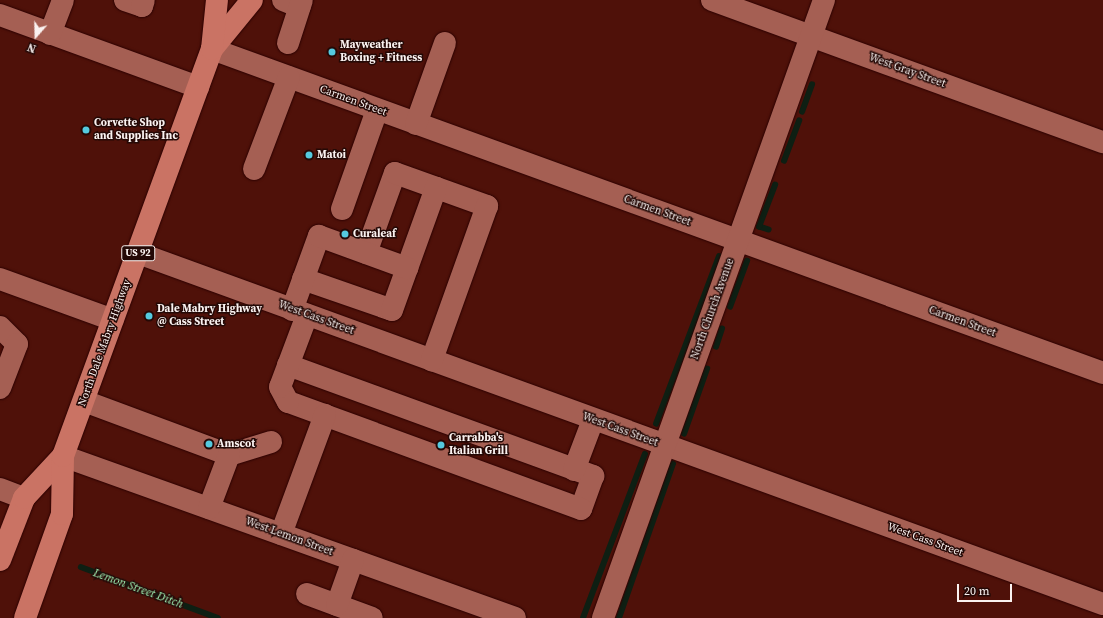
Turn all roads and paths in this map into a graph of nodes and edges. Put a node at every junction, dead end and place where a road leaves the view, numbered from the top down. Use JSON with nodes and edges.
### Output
{"nodes":[{"id":1,"x":63,"y":0,"type":"edge"},
{"id":2,"x":125,"y":0,"type":"edge"},
{"id":3,"x":144,"y":0,"type":"edge"},
{"id":4,"x":217,"y":0,"type":"edge"},
{"id":5,"x":252,"y":0,"type":"edge"},
{"id":6,"x":712,"y":0,"type":"edge"},
{"id":7,"x":824,"y":0,"type":"edge"},
{"id":8,"x":295,"y":2,"type":"edge"},
{"id":9,"x":0,"y":15,"type":"edge"},
{"id":10,"x":50,"y":34,"type":"junction"},
{"id":11,"x":811,"y":36,"type":"junction"},
{"id":12,"x":288,"y":43,"type":"dead end"},
{"id":13,"x":445,"y":43,"type":"dead end"},
{"id":14,"x":212,"y":49,"type":"junction"},
{"id":15,"x":288,"y":77,"type":"junction"},
{"id":16,"x":198,"y":87,"type":"junction"},
{"id":17,"x":377,"y":110,"type":"junction"},
{"id":18,"x":416,"y":124,"type":"junction"},
{"id":19,"x":1103,"y":142,"type":"edge"},
{"id":20,"x":254,"y":169,"type":"dead end"},
{"id":21,"x":436,"y":188,"type":"junction"},
{"id":22,"x":342,"y":209,"type":"dead end"},
{"id":23,"x":738,"y":241,"type":"junction"},
{"id":24,"x":138,"y":253,"type":"junction"},
{"id":25,"x":366,"y":253,"type":"junction"},
{"id":26,"x":407,"y":268,"type":"junction"},
{"id":27,"x":0,"y":279,"type":"edge"},
{"id":28,"x":303,"y":279,"type":"junction"},
{"id":29,"x":299,"y":313,"type":"junction"},
{"id":30,"x":113,"y":320,"type":"junction"},
{"id":31,"x":0,"y":327,"type":"edge"},
{"id":32,"x":432,"y":360,"type":"junction"},
{"id":33,"x":288,"y":365,"type":"junction"},
{"id":34,"x":1103,"y":373,"type":"edge"},
{"id":35,"x":0,"y":388,"type":"edge"},
{"id":36,"x":84,"y":401,"type":"junction"},
{"id":37,"x":325,"y":415,"type":"junction"},
{"id":38,"x":593,"y":420,"type":"junction"},
{"id":39,"x":271,"y":442,"type":"dead end"},
{"id":40,"x":662,"y":445,"type":"junction"},
{"id":41,"x":228,"y":455,"type":"junction"},
{"id":42,"x":63,"y":456,"type":"junction"},
{"id":43,"x":574,"y":470,"type":"junction"},
{"id":44,"x":0,"y":489,"type":"edge"},
{"id":45,"x":24,"y":498,"type":"junction"},
{"id":46,"x":209,"y":508,"type":"junction"},
{"id":47,"x":281,"y":534,"type":"junction"},
{"id":48,"x":0,"y":560,"type":"edge"},
{"id":49,"x":353,"y":560,"type":"junction"},
{"id":50,"x":307,"y":594,"type":"dead end"},
{"id":51,"x":1103,"y":604,"type":"edge"},
{"id":52,"x":337,"y":605,"type":"junction"},
{"id":53,"x":25,"y":618,"type":"edge"},
{"id":54,"x":372,"y":618,"type":"edge"},
{"id":55,"x":515,"y":618,"type":"edge"},
{"id":56,"x":602,"y":618,"type":"edge"}],
"edges":[{"from":1,"to":10,"type":"street"},
{"from":2,"to":3,"type":"street"},
{"from":4,"to":14,"type":"main road","name":"North Dale Mabry Highway","number":"US 92"},
{"from":5,"to":14,"type":"main road","name":"North Dale Mabry Highway","number":"US 92"},
{"from":6,"to":11,"type":"street","name":"West Gray Street"},
{"from":7,"to":11,"type":"street","name":"North Church Avenue"},
{"from":8,"to":12,"type":"street"},
{"from":9,"to":10,"type":"street"},
{"from":10,"to":16,"type":"street"},
{"from":11,"to":19,"type":"street","name":"West Gray Street"},
{"from":11,"to":23,"type":"street","name":"North Church Avenue"},
{"from":13,"to":18,"type":"street"},
{"from":14,"to":15,"type":"street","name":"Carmen Street"},
{"from":14,"to":16,"type":"main road","name":"North Dale Mabry Highway","number":"US 92"},
{"from":15,"to":17,"type":"street","name":"Carmen Street"},
{"from":15,"to":20,"type":"street"},
{"from":16,"to":24,"type":"main road","name":"North Dale Mabry Highway","number":"US 92"},
{"from":17,"to":18,"type":"street","name":"Carmen Street"},
{"from":17,"to":22,"type":"street"},
{"from":18,"to":23,"type":"street","name":"Carmen Street"},
{"from":21,"to":25,"type":"street"},
{"from":21,"to":26,"type":"street"},
{"from":21,"to":32,"type":"street"},
{"from":23,"to":34,"type":"street","name":"Carmen Street"},
{"from":23,"to":40,"type":"street","name":"North Church Avenue"},
{"from":24,"to":29,"type":"street","name":"West Cass Street"},
{"from":24,"to":30,"type":"main road","name":"North Dale Mabry Highway","number":"US 92"},
{"from":25,"to":26,"type":"street"},
{"from":25,"to":28,"type":"street"},
{"from":26,"to":28,"type":"street"},
{"from":27,"to":30,"type":"street"},
{"from":28,"to":29,"type":"street"},
{"from":29,"to":32,"type":"street","name":"West Cass Street"},
{"from":29,"to":33,"type":"street"},
{"from":30,"to":36,"type":"main road","name":"North Dale Mabry Highway","number":"US 92"},
{"from":31,"to":35,"type":"street"},
{"from":32,"to":38,"type":"street","name":"West Cass Street"},
{"from":33,"to":37,"type":"street"},
{"from":33,"to":43,"type":"street"},
{"from":36,"to":41,"type":"street"},
{"from":36,"to":42,"type":"main road","name":"North Dale Mabry Highway","number":"US 92"},
{"from":37,"to":43,"type":"street"},
{"from":37,"to":47,"type":"street"},
{"from":38,"to":40,"type":"street","name":"West Cass Street"},
{"from":38,"to":43,"type":"street"},
{"from":39,"to":41,"type":"street"},
{"from":40,"to":51,"type":"street","name":"West Cass Street"},
{"from":40,"to":56,"type":"street","name":"North Church Avenue"},
{"from":41,"to":46,"type":"street"},
{"from":42,"to":45,"type":"main road","name":"North Dale Mabry Highway","number":"US 92"},
{"from":42,"to":46,"type":"street","name":"West Lemon Street"},
{"from":42,"to":53,"type":"main road","name":"North Dale Mabry Highway","number":"US 92"},
{"from":44,"to":45,"type":"street"},
{"from":45,"to":48,"type":"main road","name":"North Dale Mabry Highway","number":"US 92"},
{"from":46,"to":47,"type":"street","name":"West Lemon Street"},
{"from":47,"to":49,"type":"street","name":"West Lemon Street"},
{"from":49,"to":52,"type":"street"},
{"from":49,"to":55,"type":"street","name":"West Lemon Street"},
{"from":50,"to":52,"type":"street"},
{"from":52,"to":54,"type":"street"}]}
